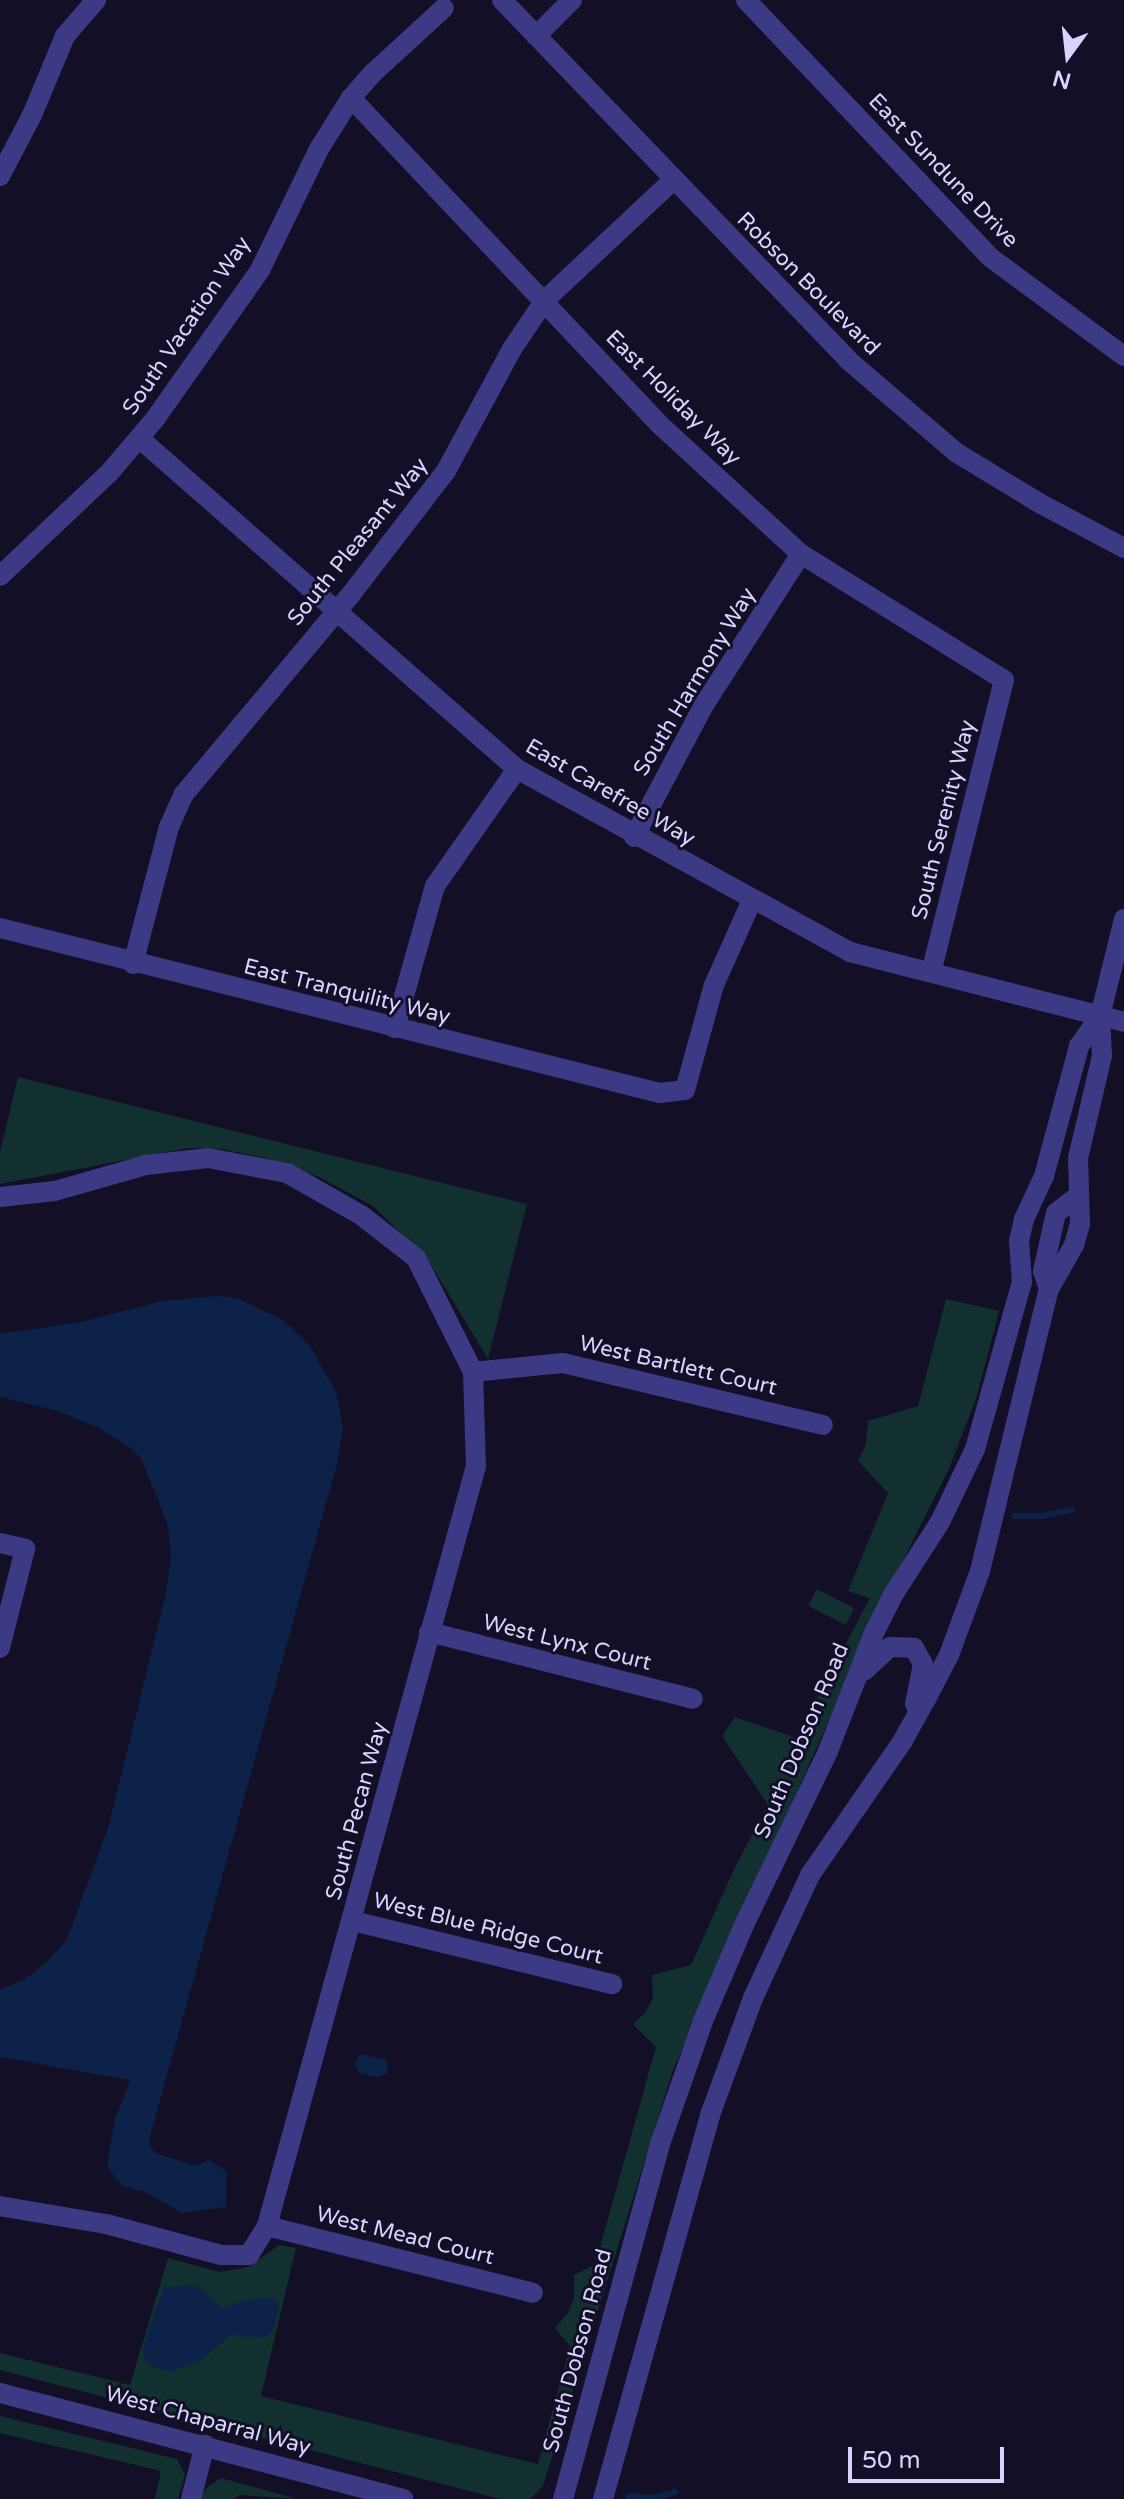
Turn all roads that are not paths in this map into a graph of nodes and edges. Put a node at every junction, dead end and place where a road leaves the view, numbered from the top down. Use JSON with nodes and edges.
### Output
{"nodes":[{"id":1,"x":96,"y":0,"type":"edge"},
{"id":2,"x":502,"y":0,"type":"edge"},
{"id":3,"x":572,"y":0,"type":"edge"},
{"id":4,"x":746,"y":0,"type":"edge"},
{"id":5,"x":444,"y":8,"type":"dead end"},
{"id":6,"x":536,"y":36,"type":"junction"},
{"id":7,"x":351,"y":98,"type":"junction"},
{"id":8,"x":0,"y":176,"type":"edge"},
{"id":9,"x":672,"y":181,"type":"junction"},
{"id":10,"x":545,"y":300,"type":"junction"},
{"id":11,"x":1124,"y":356,"type":"edge"},
{"id":12,"x":139,"y":438,"type":"junction"},
{"id":13,"x":1124,"y":548,"type":"edge"},
{"id":14,"x":801,"y":554,"type":"junction"},
{"id":15,"x":0,"y":576,"type":"edge"},
{"id":16,"x":333,"y":612,"type":"junction"},
{"id":17,"x":1004,"y":680,"type":"joint"},
{"id":18,"x":517,"y":769,"type":"junction"},
{"id":19,"x":634,"y":837,"type":"junction"},
{"id":20,"x":752,"y":900,"type":"junction"},
{"id":21,"x":1124,"y":919,"type":"edge"},
{"id":22,"x":0,"y":928,"type":"edge"},
{"id":23,"x":133,"y":964,"type":"junction"},
{"id":24,"x":931,"y":972,"type":"junction"},
{"id":25,"x":1100,"y":1016,"type":"junction"},
{"id":26,"x":1124,"y":1022,"type":"edge"},
{"id":27,"x":395,"y":1028,"type":"junction"},
{"id":28,"x":1069,"y":1085,"type":"junction"},
{"id":29,"x":1094,"y":1090,"type":"junction"},
{"id":30,"x":1039,"y":1186,"type":"junction"},
{"id":31,"x":1078,"y":1196,"type":"junction"},
{"id":32,"x":0,"y":1197,"type":"edge"},
{"id":33,"x":1022,"y":1282,"type":"junction"},
{"id":34,"x":1049,"y":1289,"type":"junction"},
{"id":35,"x":473,"y":1372,"type":"junction"},
{"id":36,"x":823,"y":1425,"type":"dead end"},
{"id":37,"x":0,"y":1543,"type":"edge"},
{"id":38,"x":429,"y":1632,"type":"junction"},
{"id":39,"x":0,"y":1648,"type":"edge"},
{"id":40,"x":855,"y":1681,"type":"junction"},
{"id":41,"x":693,"y":1699,"type":"dead end"},
{"id":42,"x":902,"y":1742,"type":"junction"},
{"id":43,"x":353,"y":1921,"type":"junction"},
{"id":44,"x":612,"y":1984,"type":"dead end"},
{"id":45,"x":0,"y":2206,"type":"edge"},
{"id":46,"x":267,"y":2226,"type":"junction"},
{"id":47,"x":533,"y":2293,"type":"dead end"},
{"id":48,"x":0,"y":2393,"type":"edge"},
{"id":49,"x":205,"y":2445,"type":"junction"},
{"id":50,"x":191,"y":2499,"type":"edge"},
{"id":51,"x":403,"y":2499,"type":"edge"},
{"id":52,"x":563,"y":2499,"type":"edge"},
{"id":53,"x":603,"y":2499,"type":"edge"}],
"edges":[{"from":1,"to":8,"type":"street"},
{"from":2,"to":6,"type":"street","name":"Robson Boulevard"},
{"from":3,"to":6,"type":"street"},
{"from":4,"to":11,"type":"street","name":"East Sundune Drive"},
{"from":5,"to":7,"type":"street","name":"South Vacation Way"},
{"from":6,"to":9,"type":"street","name":"Robson Boulevard"},
{"from":7,"to":10,"type":"street","name":"East Holiday Way"},
{"from":7,"to":12,"type":"street","name":"South Vacation Way"},
{"from":9,"to":10,"type":"street","name":"South Pleasant Way"},
{"from":9,"to":13,"type":"street","name":"Robson Boulevard"},
{"from":10,"to":14,"type":"street","name":"East Holiday Way"},
{"from":10,"to":16,"type":"street","name":"South Pleasant Way"},
{"from":12,"to":15,"type":"street","name":"South Vacation Way"},
{"from":12,"to":16,"type":"street","name":"East Carefree Way"},
{"from":14,"to":17,"type":"street","name":"East Holiday Way"},
{"from":14,"to":19,"type":"street","name":"South Harmony Way"},
{"from":16,"to":18,"type":"street","name":"East Carefree Way"},
{"from":16,"to":23,"type":"street","name":"South Pleasant Way"},
{"from":17,"to":24,"type":"street","name":"South Serenity Way"},
{"from":18,"to":19,"type":"street","name":"East Carefree Way"},
{"from":18,"to":27,"type":"street"},
{"from":19,"to":20,"type":"street","name":"East Carefree Way"},
{"from":20,"to":24,"type":"street","name":"East Carefree Way"},
{"from":20,"to":27,"type":"street","name":"East Tranquility Way"},
{"from":21,"to":25,"type":"street","name":"South Dobson Road"},
{"from":22,"to":23,"type":"street","name":"East Tranquility Way"},
{"from":23,"to":27,"type":"street","name":"East Tranquility Way"},
{"from":24,"to":25,"type":"street","name":"East Carefree Way"},
{"from":25,"to":26,"type":"street","name":"East Carefree Way"},
{"from":25,"to":28,"type":"street","name":"South Dobson Road"},
{"from":25,"to":29,"type":"street","name":"South Dobson Road"},
{"from":28,"to":29,"type":"street"},
{"from":28,"to":30,"type":"street","name":"South Dobson Road"},
{"from":29,"to":31,"type":"street","name":"South Dobson Road"},
{"from":30,"to":31,"type":"street"},
{"from":30,"to":33,"type":"street","name":"South Dobson Road"},
{"from":31,"to":34,"type":"street","name":"South Dobson Road"},
{"from":32,"to":35,"type":"street"},
{"from":33,"to":34,"type":"street"},
{"from":33,"to":40,"type":"street","name":"South Dobson Road"},
{"from":34,"to":42,"type":"street","name":"South Dobson Road"},
{"from":35,"to":36,"type":"street","name":"West Bartlett Court"},
{"from":35,"to":38,"type":"street","name":"South Pecan Way"},
{"from":37,"to":39,"type":"street"},
{"from":38,"to":41,"type":"street","name":"West Lynx Court"},
{"from":38,"to":43,"type":"street","name":"South Pecan Way"},
{"from":40,"to":42,"type":"street"},
{"from":40,"to":52,"type":"street","name":"South Dobson Road"},
{"from":42,"to":53,"type":"street","name":"South Dobson Road"},
{"from":43,"to":44,"type":"street","name":"West Blue Ridge Court"},
{"from":43,"to":46,"type":"street","name":"South Pecan Way"},
{"from":45,"to":46,"type":"street","name":"South Pecan Way"},
{"from":46,"to":47,"type":"street","name":"West Mead Court"},
{"from":48,"to":49,"type":"street","name":"West Chaparral Way"},
{"from":49,"to":50,"type":"street"},
{"from":49,"to":51,"type":"street","name":"West Chaparral Way"}]}
